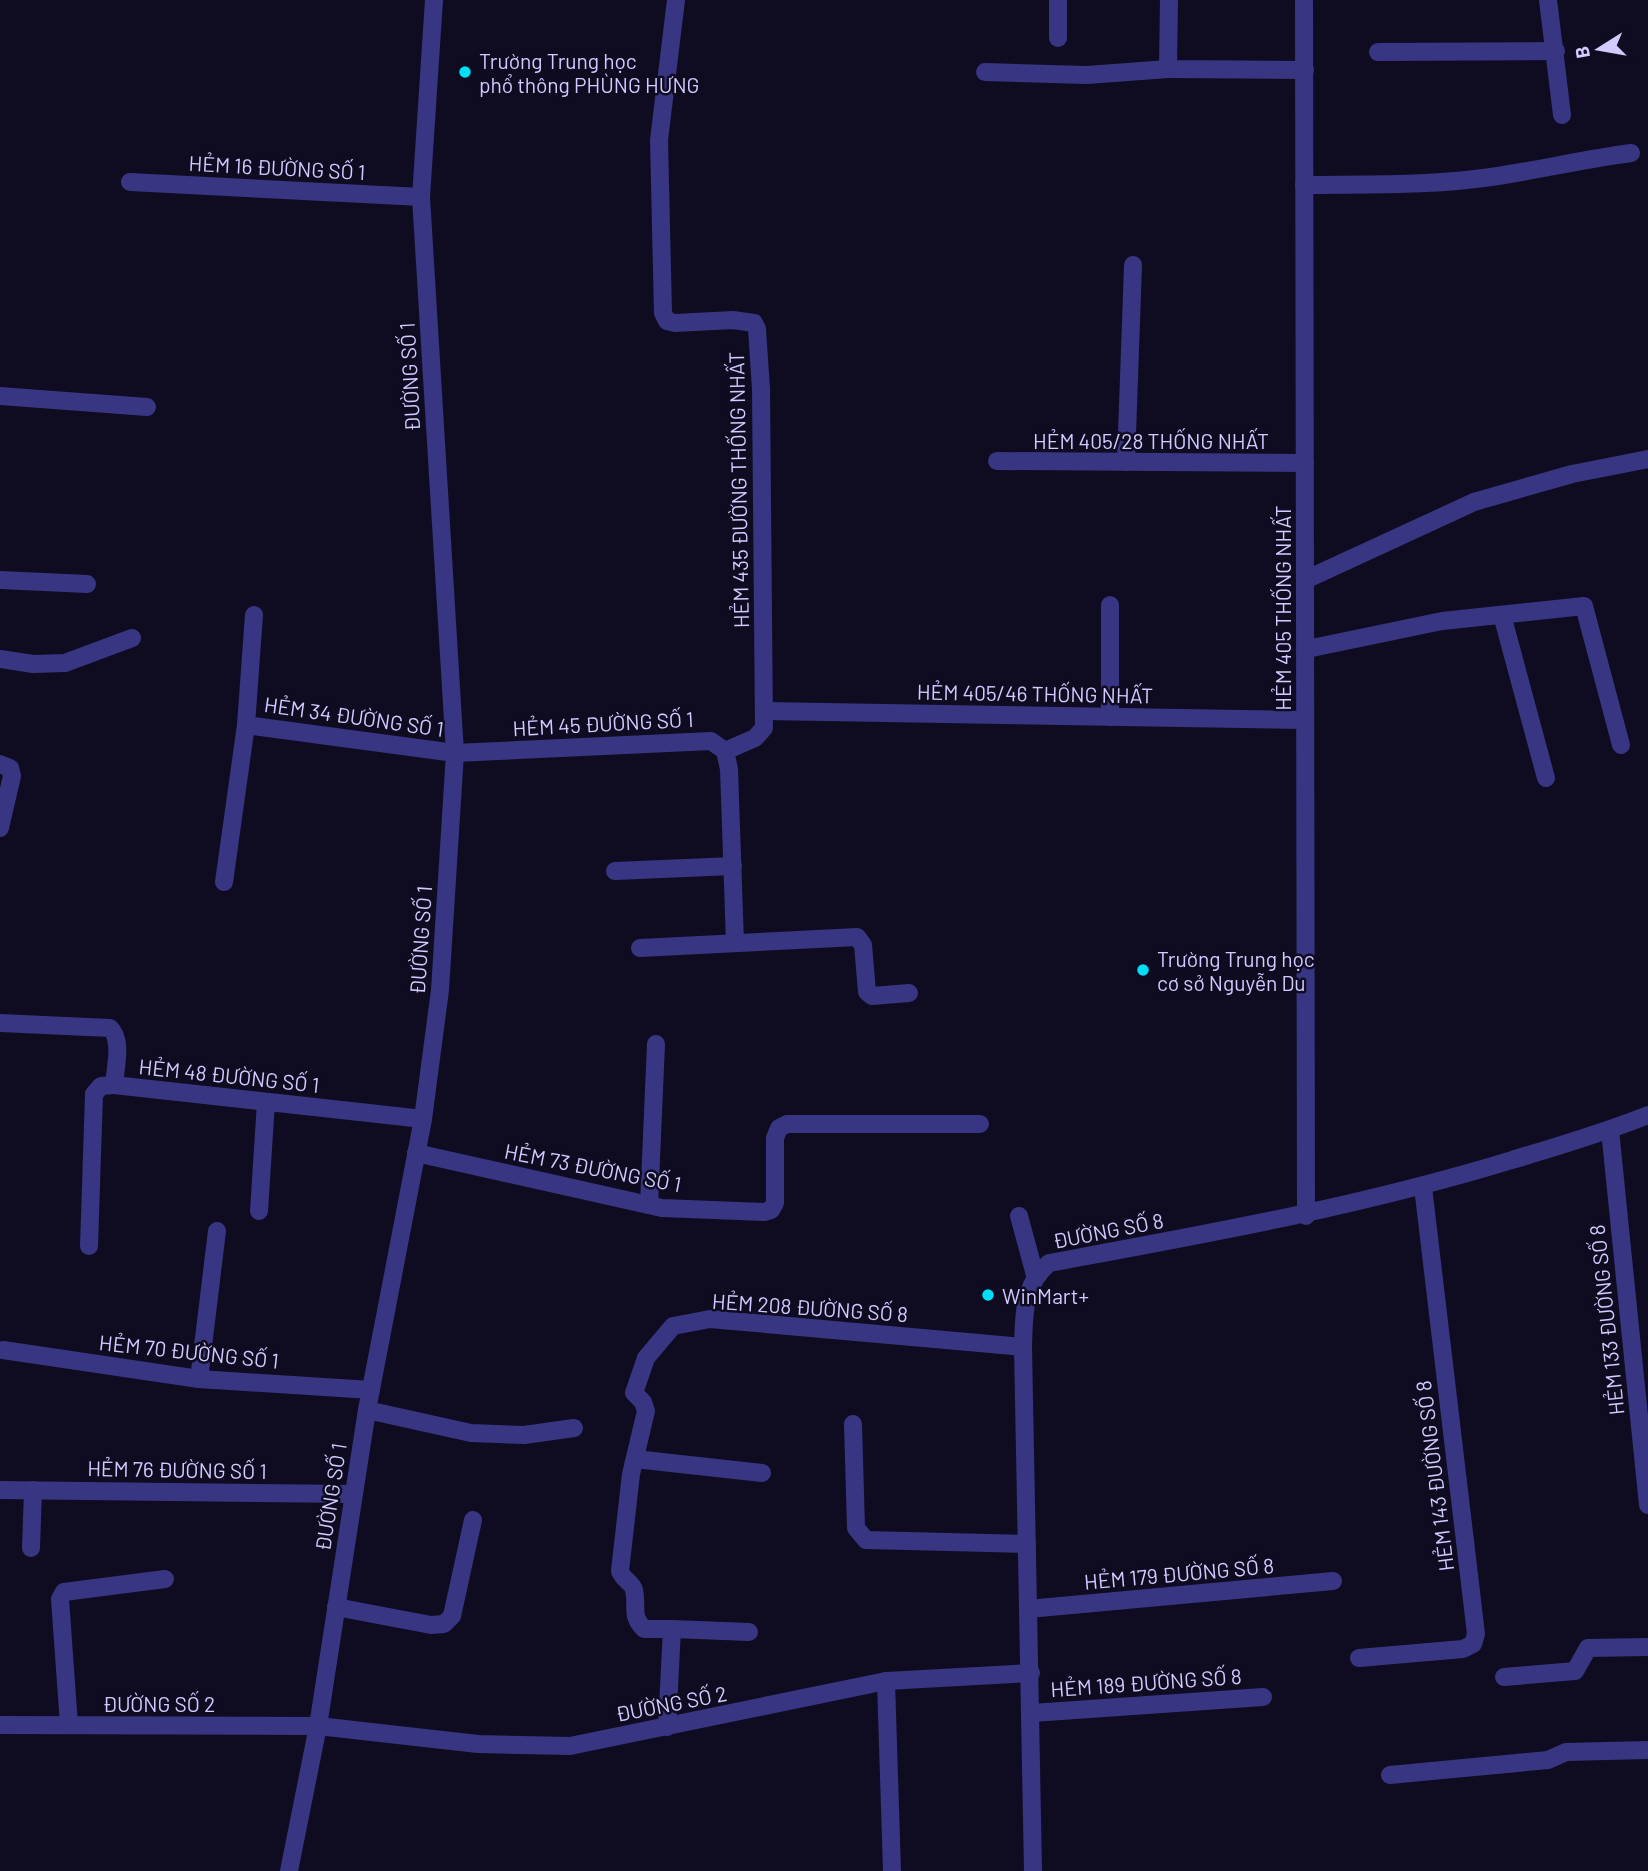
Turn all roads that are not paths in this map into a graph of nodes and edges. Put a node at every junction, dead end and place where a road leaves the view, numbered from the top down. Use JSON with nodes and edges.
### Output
{"nodes":[{"id":1,"x":434,"y":0,"type":"edge"},
{"id":2,"x":676,"y":0,"type":"edge"},
{"id":3,"x":1058,"y":0,"type":"edge"},
{"id":4,"x":1169,"y":0,"type":"edge"},
{"id":5,"x":1304,"y":0,"type":"edge"},
{"id":6,"x":1549,"y":0,"type":"edge"},
{"id":7,"x":1058,"y":38,"type":"dead end"},
{"id":8,"x":1556,"y":51,"type":"junction"},
{"id":9,"x":1378,"y":52,"type":"dead end"},
{"id":10,"x":1168,"y":69,"type":"junction"},
{"id":11,"x":1304,"y":70,"type":"junction"},
{"id":12,"x":985,"y":72,"type":"dead end"},
{"id":13,"x":1562,"y":115,"type":"dead end"},
{"id":14,"x":1631,"y":153,"type":"dead end"},
{"id":15,"x":130,"y":182,"type":"dead end"},
{"id":16,"x":1304,"y":185,"type":"junction"},
{"id":17,"x":421,"y":197,"type":"junction"},
{"id":18,"x":1133,"y":265,"type":"dead end"},
{"id":19,"x":0,"y":396,"type":"edge"},
{"id":20,"x":148,"y":407,"type":"dead end"},
{"id":21,"x":1648,"y":459,"type":"edge"},
{"id":22,"x":997,"y":461,"type":"dead end"},
{"id":23,"x":1126,"y":462,"type":"junction"},
{"id":24,"x":1305,"y":463,"type":"junction"},
{"id":25,"x":0,"y":580,"type":"edge"},
{"id":26,"x":1305,"y":580,"type":"junction"},
{"id":27,"x":87,"y":584,"type":"dead end"},
{"id":28,"x":1110,"y":605,"type":"dead end"},
{"id":29,"x":254,"y":615,"type":"dead end"},
{"id":30,"x":1502,"y":615,"type":"junction"},
{"id":31,"x":132,"y":638,"type":"dead end"},
{"id":32,"x":1307,"y":649,"type":"junction"},
{"id":33,"x":0,"y":659,"type":"edge"},
{"id":34,"x":765,"y":712,"type":"junction"},
{"id":35,"x":1110,"y":718,"type":"junction"},
{"id":36,"x":1306,"y":720,"type":"junction"},
{"id":37,"x":246,"y":725,"type":"junction"},
{"id":38,"x":1621,"y":745,"type":"dead end"},
{"id":39,"x":725,"y":751,"type":"junction"},
{"id":40,"x":455,"y":752,"type":"junction"},
{"id":41,"x":0,"y":764,"type":"edge"},
{"id":42,"x":1546,"y":778,"type":"dead end"},
{"id":43,"x":0,"y":828,"type":"edge"},
{"id":44,"x":733,"y":866,"type":"junction"},
{"id":45,"x":615,"y":871,"type":"dead end"},
{"id":46,"x":224,"y":882,"type":"dead end"},
{"id":47,"x":735,"y":943,"type":"junction"},
{"id":48,"x":640,"y":948,"type":"dead end"},
{"id":49,"x":909,"y":993,"type":"dead end"},
{"id":50,"x":0,"y":1023,"type":"edge"},
{"id":51,"x":656,"y":1044,"type":"dead end"},
{"id":52,"x":114,"y":1085,"type":"junction"},
{"id":53,"x":266,"y":1102,"type":"junction"},
{"id":54,"x":1648,"y":1115,"type":"edge"},
{"id":55,"x":423,"y":1119,"type":"junction"},
{"id":56,"x":980,"y":1124,"type":"dead end"},
{"id":57,"x":1610,"y":1130,"type":"junction"},
{"id":58,"x":416,"y":1153,"type":"junction"},
{"id":59,"x":1423,"y":1187,"type":"junction"},
{"id":60,"x":649,"y":1205,"type":"junction"},
{"id":61,"x":259,"y":1211,"type":"dead end"},
{"id":62,"x":1019,"y":1216,"type":"dead end"},
{"id":63,"x":1306,"y":1216,"type":"junction"},
{"id":64,"x":217,"y":1231,"type":"dead end"},
{"id":65,"x":89,"y":1246,"type":"dead end"},
{"id":66,"x":1035,"y":1275,"type":"junction"},
{"id":67,"x":1023,"y":1347,"type":"junction"},
{"id":68,"x":3,"y":1350,"type":"dead end"},
{"id":69,"x":199,"y":1379,"type":"junction"},
{"id":70,"x":371,"y":1391,"type":"junction"},
{"id":71,"x":367,"y":1410,"type":"junction"},
{"id":72,"x":853,"y":1424,"type":"dead end"},
{"id":73,"x":574,"y":1428,"type":"dead end"},
{"id":74,"x":635,"y":1459,"type":"junction"},
{"id":75,"x":762,"y":1473,"type":"dead end"},
{"id":76,"x":0,"y":1490,"type":"edge"},
{"id":77,"x":33,"y":1490,"type":"junction"},
{"id":78,"x":353,"y":1494,"type":"junction"},
{"id":79,"x":1648,"y":1505,"type":"edge"},
{"id":80,"x":473,"y":1520,"type":"dead end"},
{"id":81,"x":1027,"y":1544,"type":"junction"},
{"id":82,"x":31,"y":1548,"type":"dead end"},
{"id":83,"x":165,"y":1579,"type":"dead end"},
{"id":84,"x":1333,"y":1581,"type":"dead end"},
{"id":85,"x":336,"y":1607,"type":"junction"},
{"id":86,"x":1028,"y":1609,"type":"junction"},
{"id":87,"x":672,"y":1629,"type":"junction"},
{"id":88,"x":749,"y":1632,"type":"dead end"},
{"id":89,"x":1648,"y":1647,"type":"edge"},
{"id":90,"x":1359,"y":1658,"type":"dead end"},
{"id":91,"x":1031,"y":1673,"type":"junction"},
{"id":92,"x":1503,"y":1677,"type":"dead end"},
{"id":93,"x":886,"y":1682,"type":"junction"},
{"id":94,"x":1263,"y":1697,"type":"dead end"},
{"id":95,"x":1032,"y":1713,"type":"junction"},
{"id":96,"x":0,"y":1724,"type":"edge"},
{"id":97,"x":69,"y":1725,"type":"junction"},
{"id":98,"x":318,"y":1726,"type":"junction"},
{"id":99,"x":667,"y":1727,"type":"junction"},
{"id":100,"x":1648,"y":1750,"type":"edge"},
{"id":101,"x":1390,"y":1775,"type":"dead end"},
{"id":102,"x":289,"y":1871,"type":"edge"},
{"id":103,"x":892,"y":1871,"type":"edge"},
{"id":104,"x":1033,"y":1871,"type":"edge"}],
"edges":[{"from":1,"to":17,"type":"street","name":"ĐƯỜNG SỐ 1"},
{"from":2,"to":34,"type":"street","name":"HẺM 435 ĐƯỜNG THỐNG NHẤT"},
{"from":3,"to":7,"type":"street"},
{"from":4,"to":10,"type":"street"},
{"from":5,"to":11,"type":"street","name":"HẺM 405 THỐNG NHẤT"},
{"from":6,"to":8,"type":"street"},
{"from":8,"to":9,"type":"street"},
{"from":8,"to":13,"type":"street"},
{"from":10,"to":11,"type":"street"},
{"from":10,"to":12,"type":"street"},
{"from":11,"to":16,"type":"street","name":"HẺM 405 THỐNG NHẤT"},
{"from":14,"to":16,"type":"street"},
{"from":15,"to":17,"type":"street","name":"HẺM 16 ĐƯỜNG SỐ 1"},
{"from":16,"to":24,"type":"street","name":"HẺM 405 THỐNG NHẤT"},
{"from":17,"to":40,"type":"street","name":"ĐƯỜNG SỐ 1"},
{"from":18,"to":23,"type":"street"},
{"from":19,"to":20,"type":"street"},
{"from":21,"to":26,"type":"street"},
{"from":22,"to":23,"type":"street","name":"HẺM 405/28 THỐNG NHẤT"},
{"from":23,"to":24,"type":"street","name":"HẺM 405/28 THỐNG NHẤT"},
{"from":24,"to":26,"type":"street","name":"HẺM 405 THỐNG NHẤT"},
{"from":25,"to":27,"type":"street"},
{"from":26,"to":32,"type":"street","name":"HẺM 405 THỐNG NHẤT"},
{"from":28,"to":35,"type":"street"},
{"from":29,"to":37,"type":"street","name":"HẺM 34 ĐƯỜNG SỐ 1"},
{"from":30,"to":32,"type":"street"},
{"from":30,"to":38,"type":"street"},
{"from":30,"to":42,"type":"street"},
{"from":31,"to":33,"type":"street"},
{"from":32,"to":36,"type":"street","name":"HẺM 405 THỐNG NHẤT"},
{"from":34,"to":35,"type":"street","name":"HẺM 405/46 THỐNG NHẤT"},
{"from":34,"to":39,"type":"street","name":"HẺM 435 ĐƯỜNG THỐNG NHẤT"},
{"from":35,"to":36,"type":"street","name":"HẺM 405/46 THỐNG NHẤT"},
{"from":36,"to":63,"type":"street","name":"HẺM 405 THỐNG NHẤT"},
{"from":37,"to":40,"type":"street","name":"HẺM 34 ĐƯỜNG SỐ 1"},
{"from":37,"to":46,"type":"street","name":"HẺM 34 ĐƯỜNG SỐ 1"},
{"from":39,"to":40,"type":"street","name":"HẺM 45 ĐƯỜNG SỐ 1"},
{"from":39,"to":44,"type":"street"},
{"from":40,"to":55,"type":"street","name":"ĐƯỜNG SỐ 1"},
{"from":41,"to":43,"type":"street"},
{"from":44,"to":45,"type":"street"},
{"from":44,"to":47,"type":"street"},
{"from":47,"to":48,"type":"street"},
{"from":47,"to":49,"type":"street"},
{"from":50,"to":52,"type":"street","name":"HẺM 48 ĐƯỜNG SỐ 1"},
{"from":51,"to":60,"type":"street"},
{"from":52,"to":53,"type":"street","name":"HẺM 48 ĐƯỜNG SỐ 1"},
{"from":52,"to":65,"type":"street"},
{"from":53,"to":55,"type":"street","name":"HẺM 48 ĐƯỜNG SỐ 1"},
{"from":53,"to":61,"type":"street"},
{"from":54,"to":57,"type":"street","name":"ĐƯỜNG SỐ 8"},
{"from":55,"to":58,"type":"street","name":"ĐƯỜNG SỐ 1"},
{"from":56,"to":60,"type":"street","name":"HẺM 73 ĐƯỜNG SỐ 1"},
{"from":57,"to":59,"type":"street","name":"ĐƯỜNG SỐ 8"},
{"from":57,"to":79,"type":"street","name":"HẺM 133 ĐƯỜNG SỐ 8"},
{"from":58,"to":60,"type":"street","name":"HẺM 73 ĐƯỜNG SỐ 1"},
{"from":58,"to":70,"type":"street","name":"ĐƯỜNG SỐ 1"},
{"from":59,"to":63,"type":"street","name":"ĐƯỜNG SỐ 8"},
{"from":59,"to":90,"type":"street","name":"HẺM 143 ĐƯỜNG SỐ 8"},
{"from":62,"to":66,"type":"street"},
{"from":63,"to":66,"type":"street","name":"ĐƯỜNG SỐ 8"},
{"from":64,"to":69,"type":"street"},
{"from":66,"to":67,"type":"street","name":"ĐƯỜNG SỐ 8"},
{"from":67,"to":74,"type":"street","name":"HẺM 208 ĐƯỜNG SỐ 8"},
{"from":67,"to":81,"type":"street","name":"ĐƯỜNG SỐ 8"},
{"from":68,"to":69,"type":"street","name":"HẺM 70 ĐƯỜNG SỐ 1"},
{"from":69,"to":70,"type":"street","name":"HẺM 70 ĐƯỜNG SỐ 1"},
{"from":70,"to":71,"type":"street","name":"ĐƯỜNG SỐ 1"},
{"from":71,"to":73,"type":"street"},
{"from":71,"to":78,"type":"street","name":"ĐƯỜNG SỐ 1"},
{"from":72,"to":81,"type":"street"},
{"from":74,"to":75,"type":"street"},
{"from":74,"to":87,"type":"street"},
{"from":76,"to":77,"type":"street","name":"HẺM 76 ĐƯỜNG SỐ 1"},
{"from":77,"to":78,"type":"street","name":"HẺM 76 ĐƯỜNG SỐ 1"},
{"from":77,"to":82,"type":"street"},
{"from":78,"to":85,"type":"street","name":"ĐƯỜNG SỐ 1"},
{"from":80,"to":85,"type":"street"},
{"from":81,"to":86,"type":"street","name":"ĐƯỜNG SỐ 8"},
{"from":83,"to":97,"type":"street"},
{"from":84,"to":86,"type":"street","name":"HẺM 179 ĐƯỜNG SỐ 8"},
{"from":85,"to":98,"type":"street","name":"ĐƯỜNG SỐ 1"},
{"from":86,"to":91,"type":"street","name":"ĐƯỜNG SỐ 8"},
{"from":87,"to":88,"type":"street"},
{"from":87,"to":99,"type":"street"},
{"from":89,"to":92,"type":"street"},
{"from":91,"to":93,"type":"street","name":"ĐƯỜNG SỐ 2"},
{"from":91,"to":95,"type":"street","name":"ĐƯỜNG SỐ 8"},
{"from":93,"to":99,"type":"street","name":"ĐƯỜNG SỐ 2"},
{"from":93,"to":103,"type":"street"},
{"from":94,"to":95,"type":"street","name":"HẺM 189 ĐƯỜNG SỐ 8"},
{"from":95,"to":104,"type":"street","name":"ĐƯỜNG SỐ 8"},
{"from":96,"to":97,"type":"street","name":"ĐƯỜNG SỐ 2"},
{"from":97,"to":98,"type":"street","name":"ĐƯỜNG SỐ 2"},
{"from":98,"to":99,"type":"street","name":"ĐƯỜNG SỐ 2"},
{"from":98,"to":102,"type":"street","name":"ĐƯỜNG SỐ 1"},
{"from":100,"to":101,"type":"street"}]}
